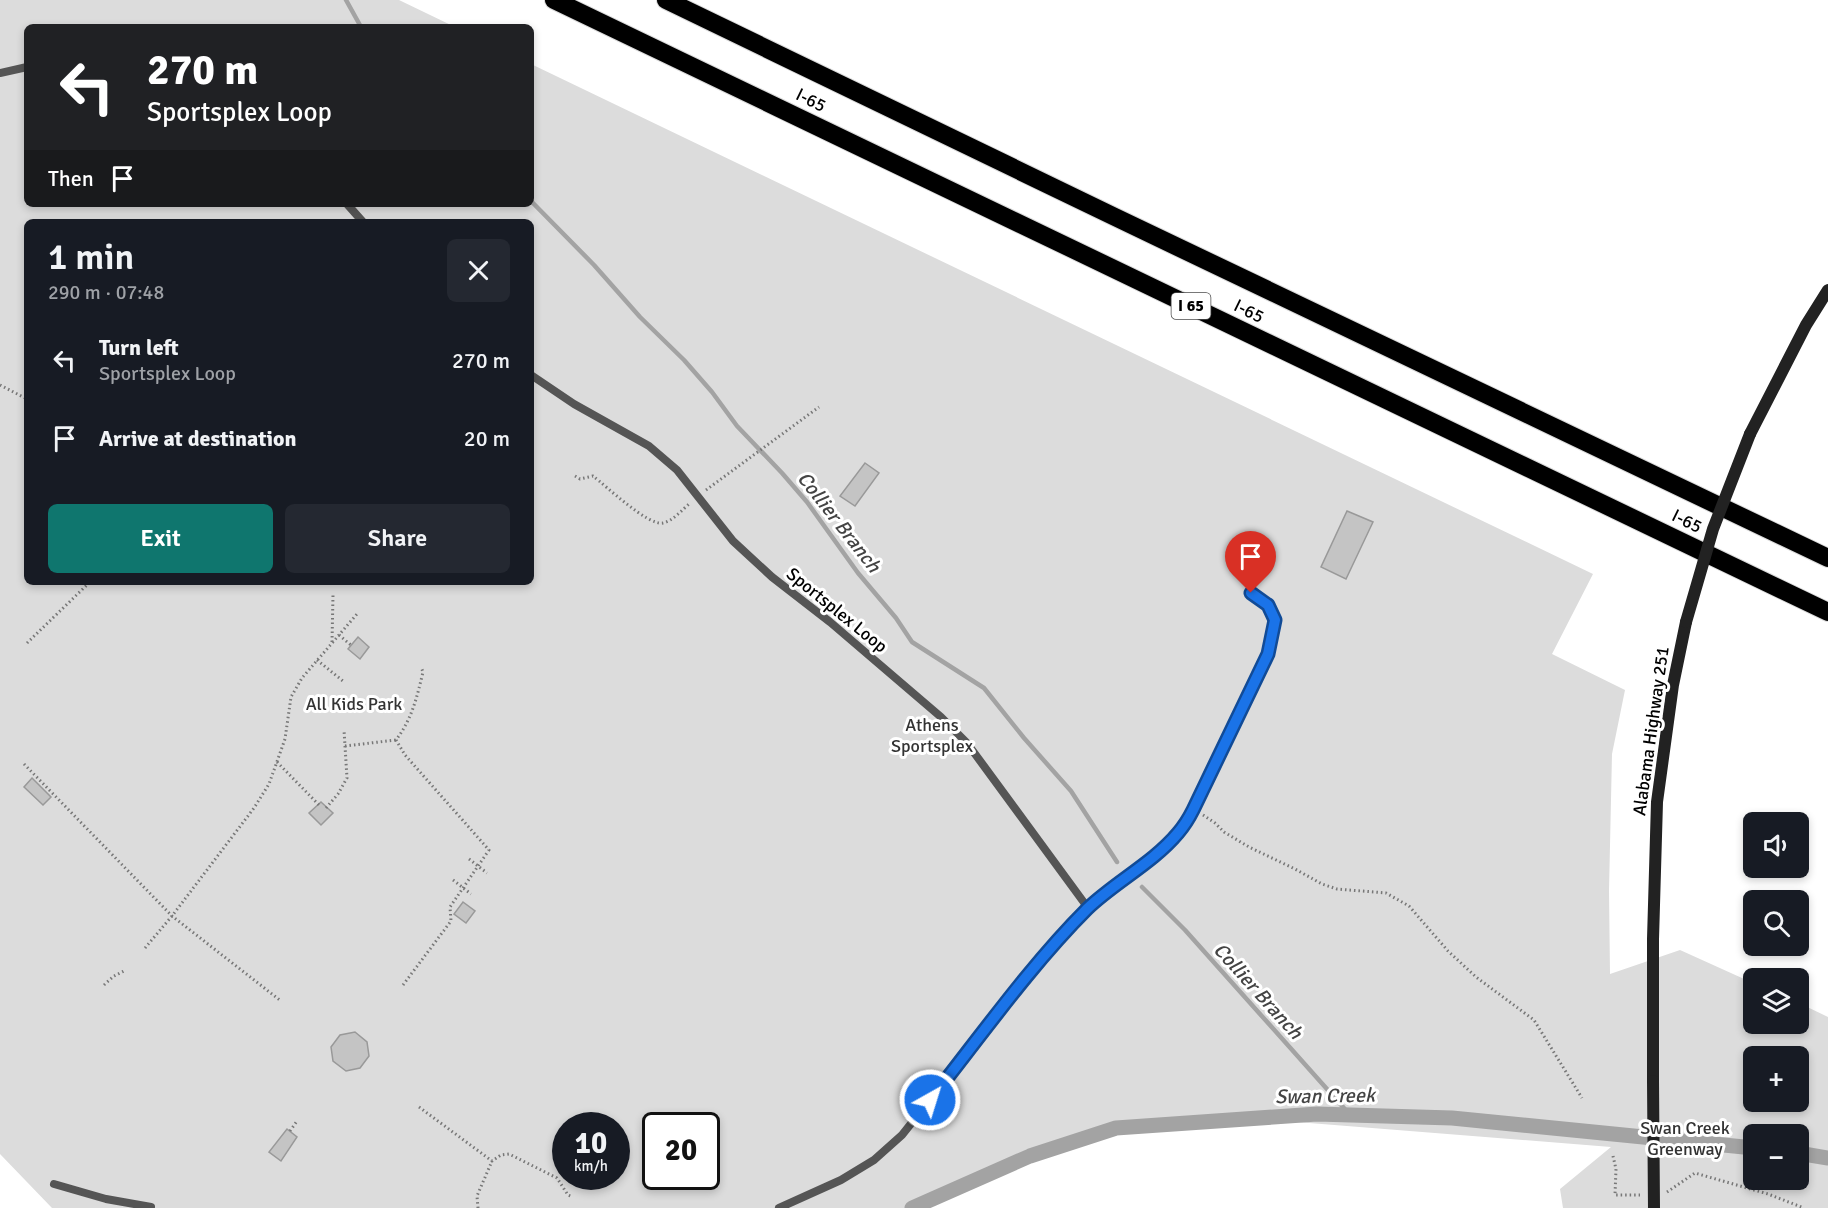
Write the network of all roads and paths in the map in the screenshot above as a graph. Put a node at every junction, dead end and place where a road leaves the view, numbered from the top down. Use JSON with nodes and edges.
{"nodes":[{"id":1,"x":554,"y":0,"type":"edge"},
{"id":2,"x":666,"y":0,"type":"edge"},
{"id":3,"x":24,"y":68,"type":"edge"},
{"id":4,"x":0,"y":73,"type":"edge"},
{"id":5,"x":350,"y":207,"type":"edge"},
{"id":6,"x":360,"y":219,"type":"edge"},
{"id":7,"x":1828,"y":290,"type":"edge"},
{"id":8,"x":534,"y":377,"type":"edge"},
{"id":9,"x":0,"y":385,"type":"edge"},
{"id":10,"x":24,"y":397,"type":"edge"},
{"id":11,"x":819,"y":407,"type":"dead end"},
{"id":12,"x":575,"y":476,"type":"dead end"},
{"id":13,"x":706,"y":490,"type":"dead end"},
{"id":14,"x":692,"y":502,"type":"dead end"},
{"id":15,"x":1828,"y":558,"type":"edge"},
{"id":16,"x":87,"y":585,"type":"edge"},
{"id":17,"x":1251,"y":593,"type":"dead end"},
{"id":18,"x":333,"y":595,"type":"dead end"},
{"id":19,"x":1828,"y":612,"type":"edge"},
{"id":20,"x":357,"y":615,"type":"dead end"},
{"id":21,"x":339,"y":635,"type":"junction"},
{"id":22,"x":27,"y":643,"type":"dead end"},
{"id":23,"x":332,"y":643,"type":"junction"},
{"id":24,"x":352,"y":646,"type":"dead end"},
{"id":25,"x":317,"y":660,"type":"junction"},
{"id":26,"x":421,"y":667,"type":"dead end"},
{"id":27,"x":344,"y":681,"type":"dead end"},
{"id":28,"x":344,"y":730,"type":"dead end"},
{"id":29,"x":396,"y":740,"type":"junction"},
{"id":30,"x":345,"y":746,"type":"junction"},
{"id":31,"x":277,"y":762,"type":"junction"},
{"id":32,"x":24,"y":764,"type":"dead end"},
{"id":33,"x":319,"y":805,"type":"dead end"},
{"id":34,"x":326,"y":808,"type":"dead end"},
{"id":35,"x":1204,"y":815,"type":"dead end"},
{"id":36,"x":469,"y":859,"type":"dead end"},
{"id":37,"x":478,"y":866,"type":"junction"},
{"id":38,"x":487,"y":873,"type":"dead end"},
{"id":39,"x":453,"y":880,"type":"dead end"},
{"id":40,"x":463,"y":888,"type":"junction"},
{"id":41,"x":471,"y":894,"type":"dead end"},
{"id":42,"x":1088,"y":908,"type":"junction"},
{"id":43,"x":172,"y":916,"type":"junction"},
{"id":44,"x":145,"y":948,"type":"dead end"},
{"id":45,"x":124,"y":971,"type":"dead end"},
{"id":46,"x":104,"y":985,"type":"dead end"},
{"id":47,"x":403,"y":985,"type":"dead end"},
{"id":48,"x":281,"y":1001,"type":"dead end"},
{"id":49,"x":1582,"y":1098,"type":"dead end"},
{"id":50,"x":419,"y":1107,"type":"dead end"},
{"id":51,"x":297,"y":1121,"type":"dead end"},
{"id":52,"x":290,"y":1131,"type":"dead end"},
{"id":53,"x":1613,"y":1156,"type":"dead end"},
{"id":54,"x":492,"y":1161,"type":"junction"},
{"id":55,"x":54,"y":1184,"type":"dead end"},
{"id":56,"x":1666,"y":1194,"type":"dead end"},
{"id":57,"x":1627,"y":1196,"type":"dead end"},
{"id":58,"x":573,"y":1197,"type":"dead end"},
{"id":59,"x":151,"y":1208,"type":"edge"},
{"id":60,"x":478,"y":1208,"type":"edge"},
{"id":61,"x":779,"y":1208,"type":"edge"},
{"id":62,"x":1654,"y":1208,"type":"edge"},
{"id":63,"x":1804,"y":1208,"type":"edge"}],
"edges":[{"from":1,"to":19,"type":"highway","name":"I-65","number":"I 65"},
{"from":2,"to":15,"type":"highway"},
{"from":3,"to":4,"type":"lane"},
{"from":5,"to":6,"type":"lane"},
{"from":7,"to":62,"type":"main road","name":"Alabama Highway 251","bridge":true},
{"from":8,"to":42,"type":"lane","name":"Sportsplex Loop"},
{"from":9,"to":10,"type":"path"},
{"from":11,"to":13,"type":"path"},
{"from":12,"to":14,"type":"path"},
{"from":16,"to":22,"type":"path"},
{"from":17,"to":42,"type":"lane"},
{"from":18,"to":23,"type":"path"},
{"from":20,"to":21,"type":"path"},
{"from":21,"to":23,"type":"path"},
{"from":21,"to":24,"type":"path"},
{"from":23,"to":25,"type":"path"},
{"from":25,"to":27,"type":"path"},
{"from":25,"to":31,"type":"path"},
{"from":26,"to":29,"type":"path"},
{"from":28,"to":30,"type":"path"},
{"from":29,"to":30,"type":"path"},
{"from":29,"to":37,"type":"path"},
{"from":30,"to":34,"type":"path"},
{"from":31,"to":33,"type":"path"},
{"from":31,"to":43,"type":"path"},
{"from":32,"to":43,"type":"path"},
{"from":35,"to":49,"type":"path"},
{"from":36,"to":37,"type":"path"},
{"from":37,"to":38,"type":"path"},
{"from":37,"to":40,"type":"path"},
{"from":39,"to":40,"type":"path"},
{"from":40,"to":41,"type":"path"},
{"from":40,"to":47,"type":"path"},
{"from":42,"to":61,"type":"lane"},
{"from":43,"to":44,"type":"path"},
{"from":43,"to":48,"type":"path"},
{"from":45,"to":46,"type":"path"},
{"from":50,"to":54,"type":"path"},
{"from":51,"to":52,"type":"path"},
{"from":53,"to":57,"type":"path"},
{"from":54,"to":58,"type":"path"},
{"from":54,"to":60,"type":"path"},
{"from":55,"to":59,"type":"lane"},
{"from":56,"to":63,"type":"path"}]}
